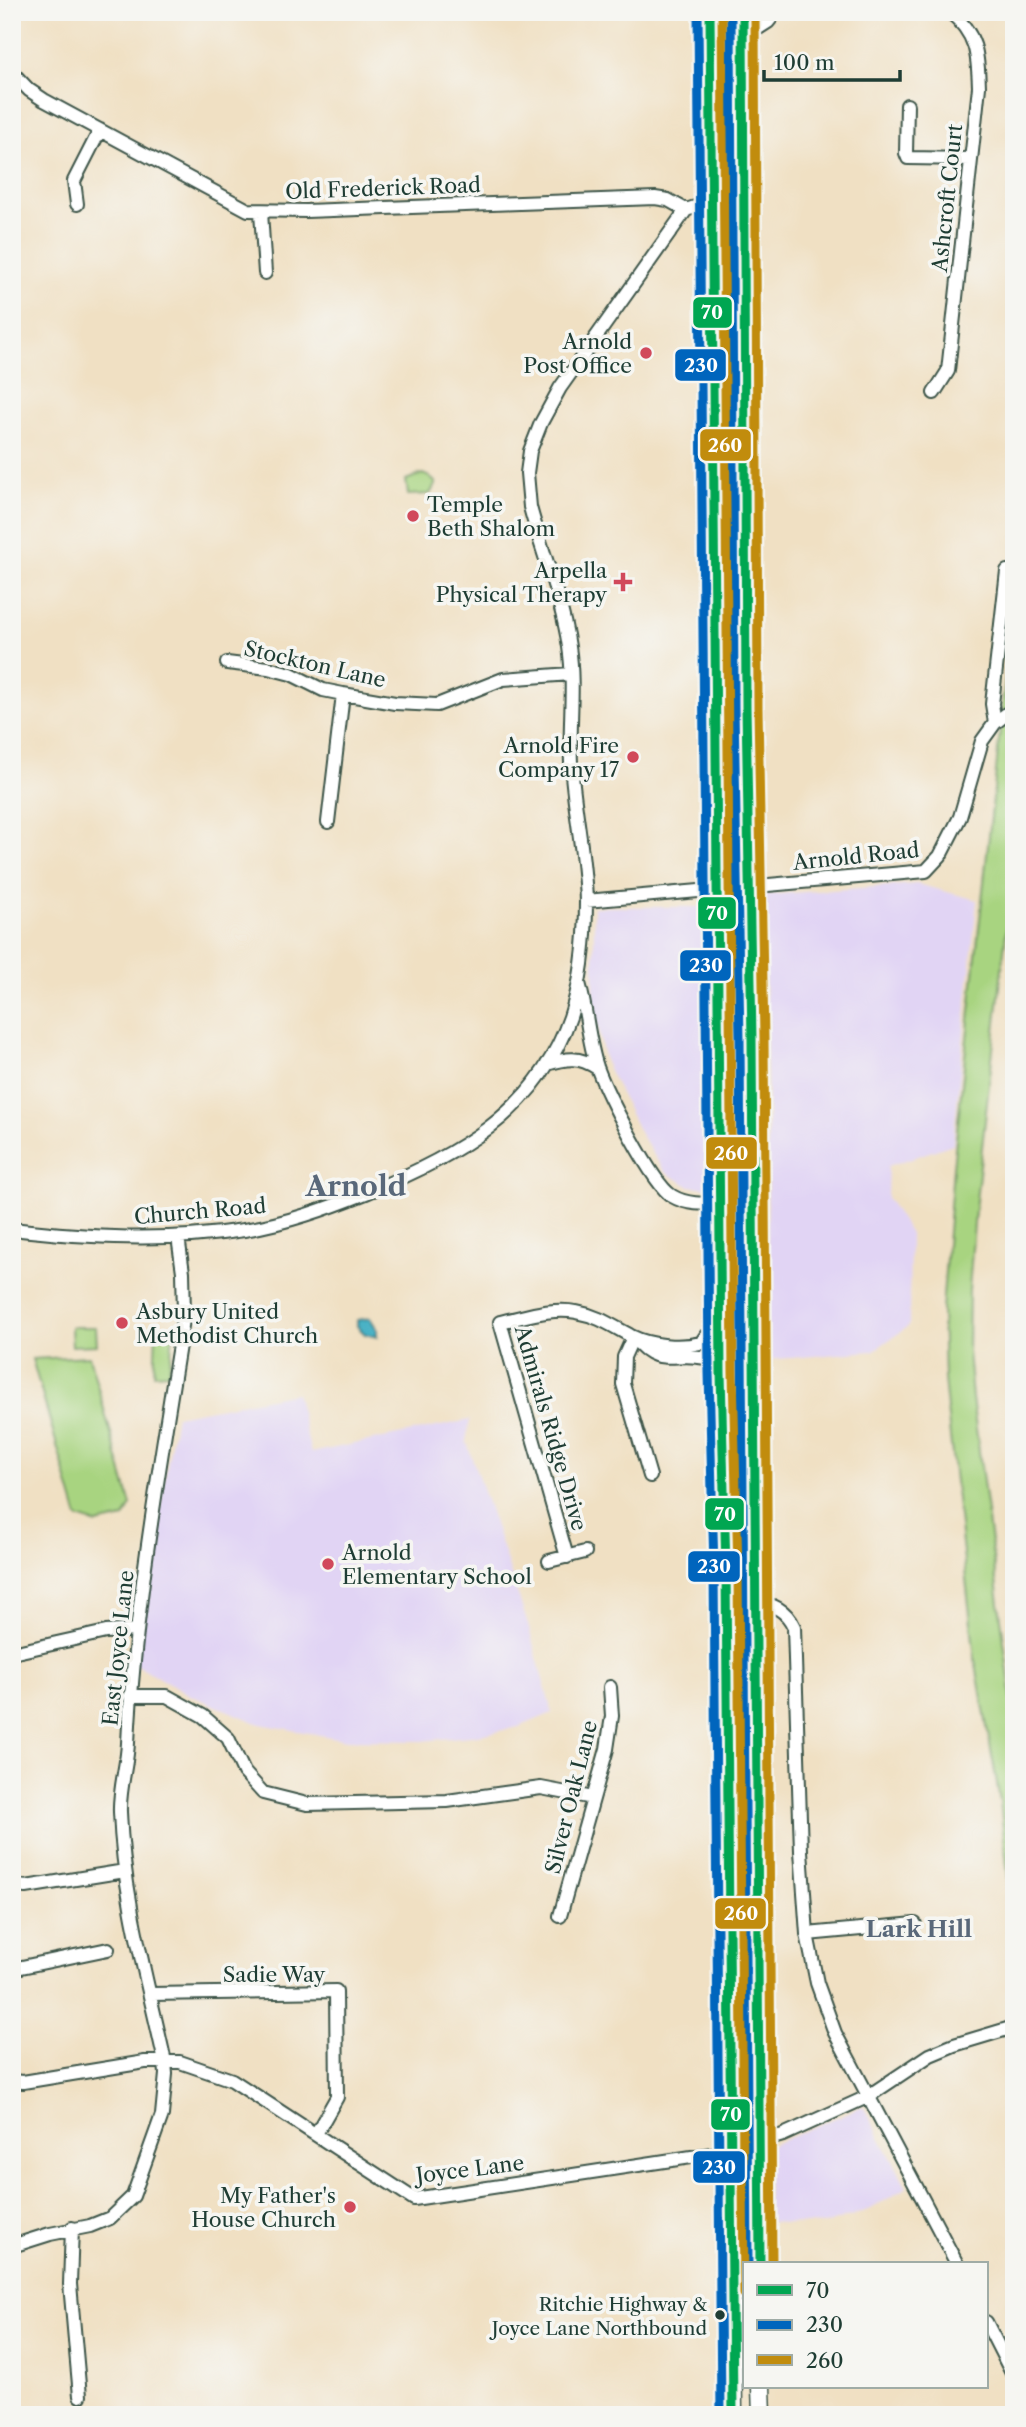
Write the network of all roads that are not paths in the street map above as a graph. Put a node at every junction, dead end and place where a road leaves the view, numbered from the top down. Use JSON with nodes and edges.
{"nodes":[{"id":1,"x":710,"y":12,"type":"edge"},
{"id":2,"x":743,"y":12,"type":"edge"},
{"id":3,"x":776,"y":12,"type":"edge"},
{"id":4,"x":950,"y":12,"type":"edge"},
{"id":5,"x":743,"y":38,"type":"junction"},
{"id":6,"x":12,"y":72,"type":"edge"},
{"id":7,"x":906,"y":104,"type":"dead end"},
{"id":8,"x":100,"y":130,"type":"junction"},
{"id":9,"x":971,"y":159,"type":"junction"},
{"id":10,"x":77,"y":204,"type":"dead end"},
{"id":11,"x":711,"y":207,"type":"junction"},
{"id":12,"x":685,"y":210,"type":"junction"},
{"id":13,"x":261,"y":212,"type":"junction"},
{"id":14,"x":265,"y":274,"type":"dead end"},
{"id":15,"x":934,"y":393,"type":"dead end"},
{"id":16,"x":1007,"y":570,"type":"dead end"},
{"id":17,"x":227,"y":663,"type":"dead end"},
{"id":18,"x":571,"y":674,"type":"junction"},
{"id":19,"x":344,"y":694,"type":"junction"},
{"id":20,"x":1014,"y":708,"type":"edge"},
{"id":21,"x":995,"y":723,"type":"junction"},
{"id":22,"x":328,"y":822,"type":"dead end"},
{"id":23,"x":750,"y":887,"type":"junction"},
{"id":24,"x":718,"y":890,"type":"junction"},
{"id":25,"x":586,"y":901,"type":"junction"},
{"id":26,"x":578,"y":983,"type":"junction"},
{"id":27,"x":547,"y":1064,"type":"junction"},
{"id":28,"x":597,"y":1068,"type":"junction"},
{"id":29,"x":719,"y":1203,"type":"junction"},
{"id":30,"x":12,"y":1229,"type":"edge"},
{"id":31,"x":178,"y":1237,"type":"junction"},
{"id":32,"x":720,"y":1315,"type":"junction"},
{"id":33,"x":633,"y":1337,"type":"junction"},
{"id":34,"x":721,"y":1373,"type":"junction"},
{"id":35,"x":650,"y":1476,"type":"dead end"},
{"id":36,"x":585,"y":1552,"type":"dead end"},
{"id":37,"x":567,"y":1557,"type":"junction"},
{"id":38,"x":548,"y":1562,"type":"dead end"},
{"id":39,"x":726,"y":1570,"type":"junction"},
{"id":40,"x":755,"y":1600,"type":"junction"},
{"id":41,"x":136,"y":1630,"type":"junction"},
{"id":42,"x":12,"y":1653,"type":"edge"},
{"id":43,"x":610,"y":1687,"type":"dead end"},
{"id":44,"x":130,"y":1696,"type":"junction"},
{"id":45,"x":593,"y":1798,"type":"junction"},
{"id":46,"x":125,"y":1871,"type":"junction"},
{"id":47,"x":12,"y":1881,"type":"edge"},
{"id":48,"x":560,"y":1916,"type":"dead end"},
{"id":49,"x":915,"y":1924,"type":"dead end"},
{"id":50,"x":807,"y":1934,"type":"junction"},
{"id":51,"x":108,"y":1949,"type":"dead end"},
{"id":52,"x":12,"y":1969,"type":"edge"},
{"id":53,"x":150,"y":1994,"type":"junction"},
{"id":54,"x":1014,"y":2027,"type":"edge"},
{"id":55,"x":164,"y":2062,"type":"junction"},
{"id":56,"x":12,"y":2081,"type":"edge"},
{"id":57,"x":730,"y":2091,"type":"junction"},
{"id":58,"x":867,"y":2097,"type":"junction"},
{"id":59,"x":316,"y":2134,"type":"junction"},
{"id":60,"x":759,"y":2142,"type":"junction"},
{"id":61,"x":731,"y":2151,"type":"junction"},
{"id":62,"x":72,"y":2228,"type":"junction"},
{"id":63,"x":760,"y":2230,"type":"junction"},
{"id":64,"x":12,"y":2246,"type":"edge"},
{"id":65,"x":760,"y":2262,"type":"edge"},
{"id":66,"x":956,"y":2262,"type":"edge"},
{"id":67,"x":988,"y":2326,"type":"edge"},
{"id":68,"x":1014,"y":2377,"type":"edge"},
{"id":69,"x":761,"y":2388,"type":"edge"},
{"id":70,"x":80,"y":2396,"type":"dead end"},
{"id":71,"x":733,"y":2415,"type":"edge"},
{"id":72,"x":762,"y":2415,"type":"edge"}],
"edges":[{"from":1,"to":11,"type":"highway"},
{"from":2,"to":5,"type":"highway"},
{"from":3,"to":5,"type":"street"},
{"from":4,"to":9,"type":"street","name":"Ashcroft Court"},
{"from":5,"to":23,"type":"highway"},
{"from":6,"to":8,"type":"street","name":"Old Frederick Road"},
{"from":7,"to":9,"type":"street"},
{"from":8,"to":10,"type":"street"},
{"from":8,"to":13,"type":"street","name":"Old Frederick Road"},
{"from":9,"to":15,"type":"street","name":"Ashcroft Court"},
{"from":11,"to":12,"type":"street"},
{"from":11,"to":24,"type":"highway"},
{"from":12,"to":13,"type":"street","name":"Old Frederick Road"},
{"from":12,"to":18,"type":"street"},
{"from":13,"to":14,"type":"street"},
{"from":16,"to":21,"type":"street"},
{"from":17,"to":19,"type":"street","name":"Stockton Lane"},
{"from":18,"to":19,"type":"street","name":"Stockton Lane"},
{"from":18,"to":25,"type":"street"},
{"from":19,"to":22,"type":"street"},
{"from":20,"to":21,"type":"street"},
{"from":21,"to":23,"type":"street","name":"Arnold Road"},
{"from":23,"to":24,"type":"street","name":"Arnold Road"},
{"from":23,"to":40,"type":"highway"},
{"from":24,"to":25,"type":"street","name":"Arnold Road"},
{"from":24,"to":29,"type":"highway"},
{"from":25,"to":26,"type":"street"},
{"from":26,"to":27,"type":"street","name":"Church Road"},
{"from":26,"to":28,"type":"street"},
{"from":27,"to":28,"type":"street"},
{"from":27,"to":31,"type":"street","name":"Church Road"},
{"from":28,"to":29,"type":"street"},
{"from":29,"to":32,"type":"highway"},
{"from":30,"to":31,"type":"street","name":"Church Road"},
{"from":31,"to":41,"type":"street","name":"East Joyce Lane"},
{"from":32,"to":33,"type":"street","name":"Admirals Ridge Drive"},
{"from":32,"to":34,"type":"highway"},
{"from":33,"to":34,"type":"street","name":"Admirals Ridge Drive"},
{"from":33,"to":35,"type":"street"},
{"from":33,"to":37,"type":"street","name":"Admirals Ridge Drive"},
{"from":34,"to":39,"type":"highway"},
{"from":36,"to":37,"type":"street","name":"Admirals Ridge Drive"},
{"from":37,"to":38,"type":"street","name":"Admirals Ridge Drive"},
{"from":39,"to":40,"type":"highway"},
{"from":39,"to":57,"type":"highway"},
{"from":40,"to":50,"type":"street"},
{"from":40,"to":60,"type":"highway"},
{"from":41,"to":42,"type":"street"},
{"from":41,"to":44,"type":"street","name":"East Joyce Lane"},
{"from":43,"to":45,"type":"street","name":"Silver Oak Lane"},
{"from":44,"to":45,"type":"street"},
{"from":44,"to":46,"type":"street","name":"East Joyce Lane"},
{"from":45,"to":48,"type":"street","name":"Silver Oak Lane"},
{"from":46,"to":47,"type":"street"},
{"from":46,"to":53,"type":"street","name":"East Joyce Lane"},
{"from":49,"to":50,"type":"street"},
{"from":50,"to":58,"type":"street"},
{"from":51,"to":52,"type":"street"},
{"from":53,"to":55,"type":"street","name":"East Joyce Lane"},
{"from":53,"to":59,"type":"street","name":"Sadie Way"},
{"from":54,"to":58,"type":"street"},
{"from":55,"to":56,"type":"street","name":"Joyce Lane"},
{"from":55,"to":59,"type":"street","name":"Joyce Lane"},
{"from":55,"to":62,"type":"street","name":"East Joyce Lane"},
{"from":57,"to":60,"type":"highway"},
{"from":57,"to":61,"type":"highway"},
{"from":58,"to":60,"type":"street"},
{"from":58,"to":66,"type":"street"},
{"from":59,"to":61,"type":"street","name":"Joyce Lane"},
{"from":60,"to":63,"type":"highway"},
{"from":61,"to":63,"type":"highway"},
{"from":61,"to":71,"type":"highway"},
{"from":62,"to":64,"type":"street","name":"East Joyce Lane"},
{"from":62,"to":70,"type":"street"},
{"from":63,"to":65,"type":"highway"},
{"from":67,"to":68,"type":"street"},
{"from":69,"to":72,"type":"highway"}]}
